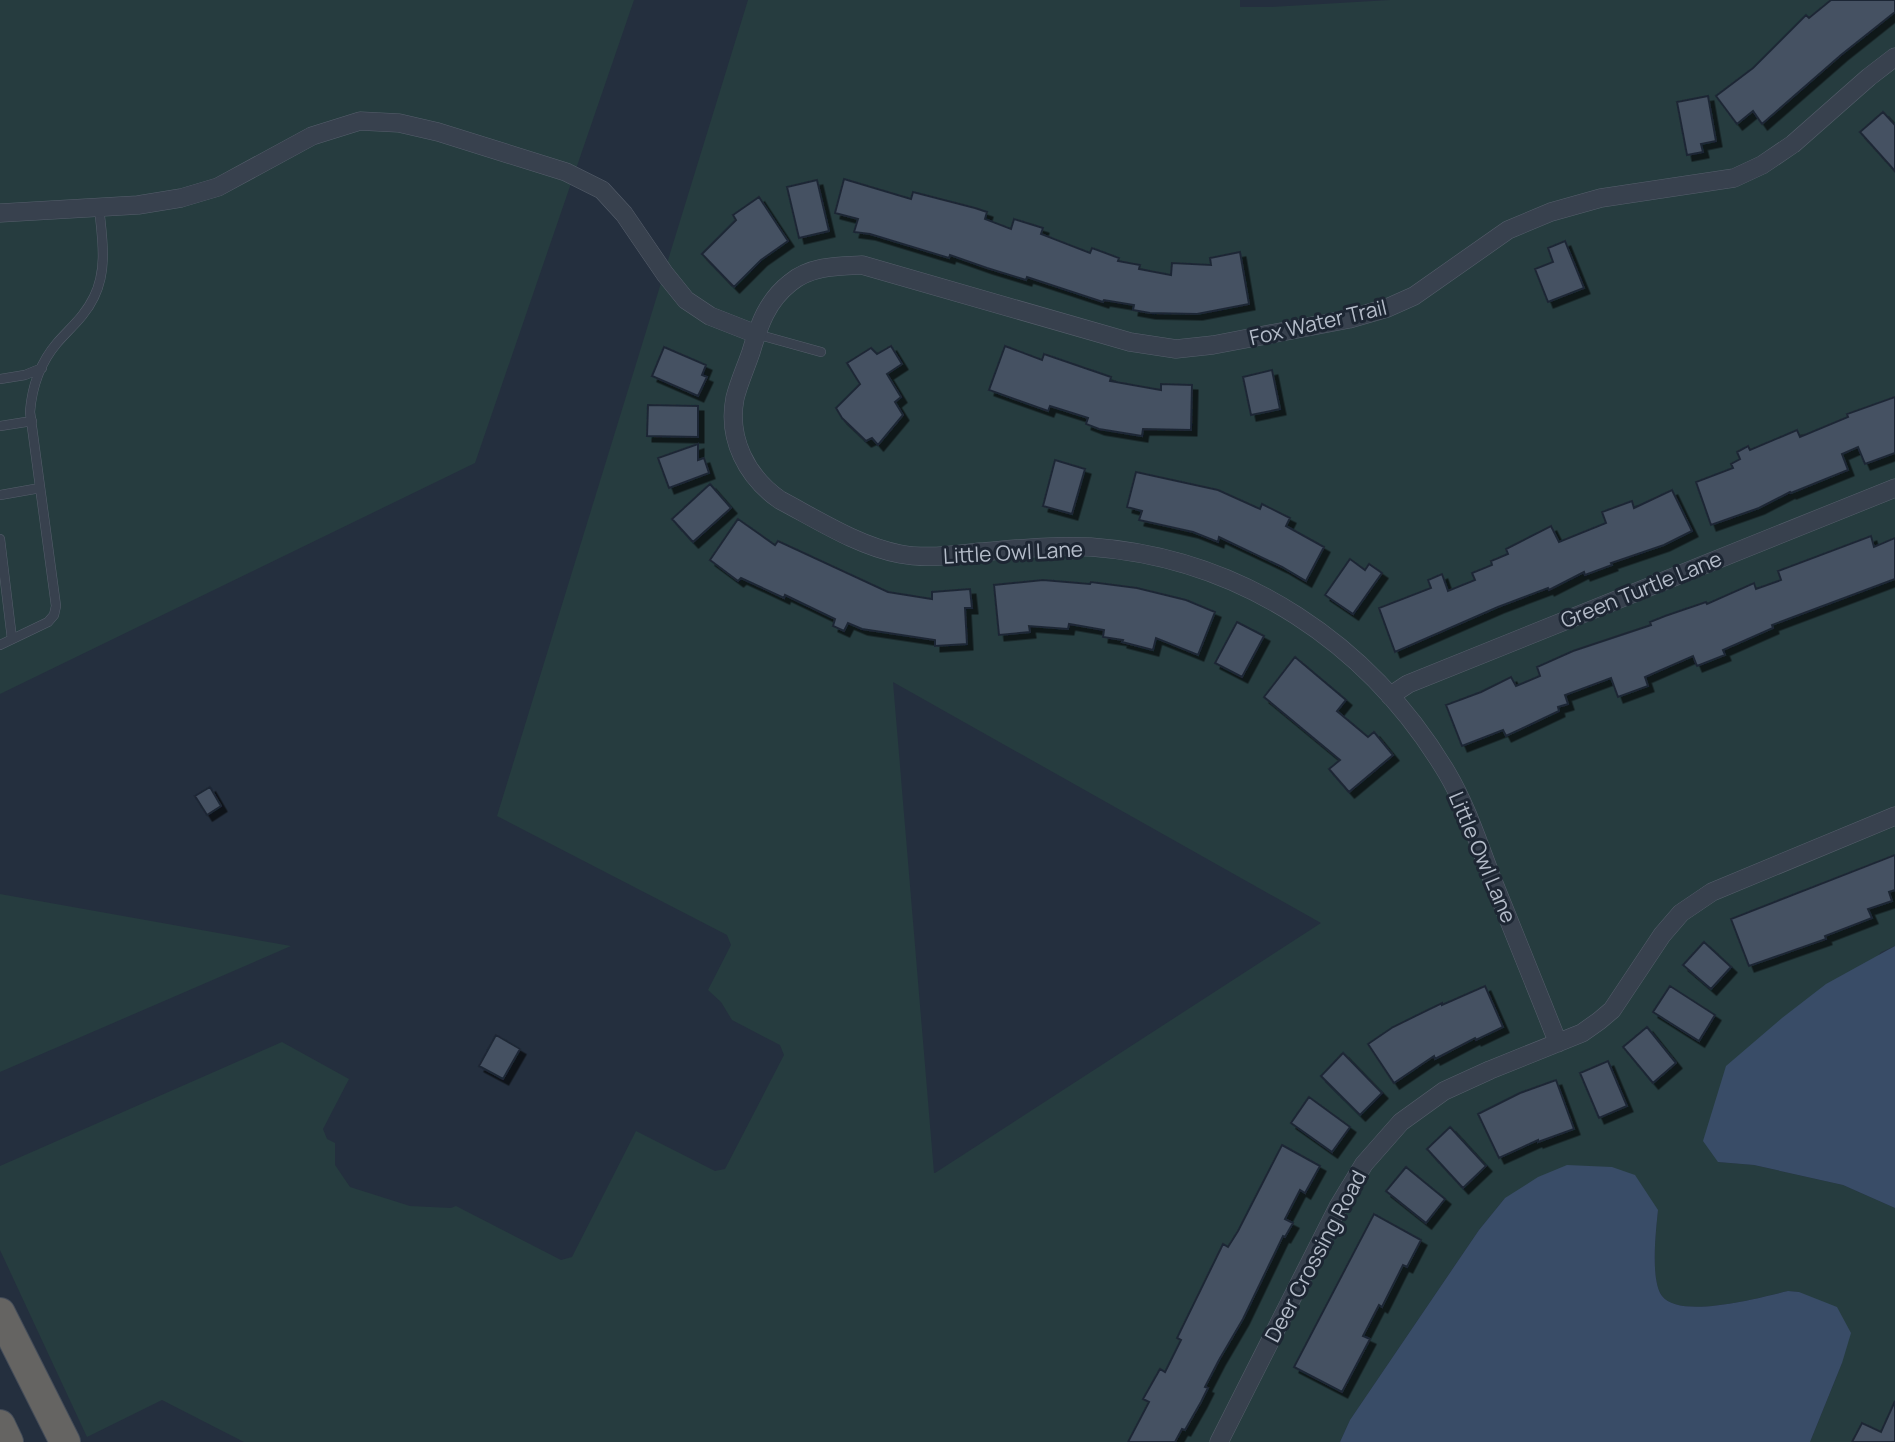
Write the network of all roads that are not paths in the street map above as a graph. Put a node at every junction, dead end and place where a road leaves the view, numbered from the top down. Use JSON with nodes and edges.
{"nodes":[{"id":1,"x":1895,"y":57,"type":"edge"},
{"id":2,"x":99,"y":207,"type":"junction"},
{"id":3,"x":0,"y":213,"type":"edge"},
{"id":4,"x":757,"y":334,"type":"junction"},
{"id":5,"x":821,"y":352,"type":"dead end"},
{"id":6,"x":41,"y":368,"type":"junction"},
{"id":7,"x":0,"y":379,"type":"edge"},
{"id":8,"x":32,"y":421,"type":"junction"},
{"id":9,"x":0,"y":426,"type":"edge"},
{"id":10,"x":40,"y":488,"type":"junction"},
{"id":11,"x":1895,"y":488,"type":"edge"},
{"id":12,"x":0,"y":495,"type":"edge"},
{"id":13,"x":0,"y":539,"type":"edge"},
{"id":14,"x":12,"y":639,"type":"junction"},
{"id":15,"x":0,"y":645,"type":"edge"},
{"id":16,"x":1390,"y":696,"type":"junction"},
{"id":17,"x":1895,"y":816,"type":"edge"},
{"id":18,"x":1558,"y":1043,"type":"junction"},
{"id":19,"x":0,"y":1313,"type":"edge"},
{"id":20,"x":0,"y":1425,"type":"edge"},
{"id":21,"x":8,"y":1442,"type":"edge"},
{"id":22,"x":65,"y":1442,"type":"edge"},
{"id":23,"x":1219,"y":1442,"type":"edge"}],
"edges":[{"from":1,"to":4,"type":"street","name":"Fox Water Trail"},
{"from":2,"to":3,"type":"street"},
{"from":2,"to":4,"type":"street"},
{"from":2,"to":6,"type":"lane"},
{"from":4,"to":5,"type":"lane"},
{"from":4,"to":16,"type":"street","name":"Little Owl Lane"},
{"from":6,"to":7,"type":"lane"},
{"from":6,"to":8,"type":"lane"},
{"from":8,"to":9,"type":"lane"},
{"from":8,"to":10,"type":"lane"},
{"from":10,"to":12,"type":"lane"},
{"from":10,"to":14,"type":"lane"},
{"from":11,"to":16,"type":"street","name":"Green Turtle Lane"},
{"from":13,"to":14,"type":"lane"},
{"from":14,"to":15,"type":"lane"},
{"from":16,"to":18,"type":"street","name":"Little Owl Lane"},
{"from":17,"to":18,"type":"street","name":"Deer Crossing Road"},
{"from":18,"to":23,"type":"street","name":"Deer Crossing Road"},
{"from":19,"to":22,"type":"highway"},
{"from":20,"to":21,"type":"highway"}]}
